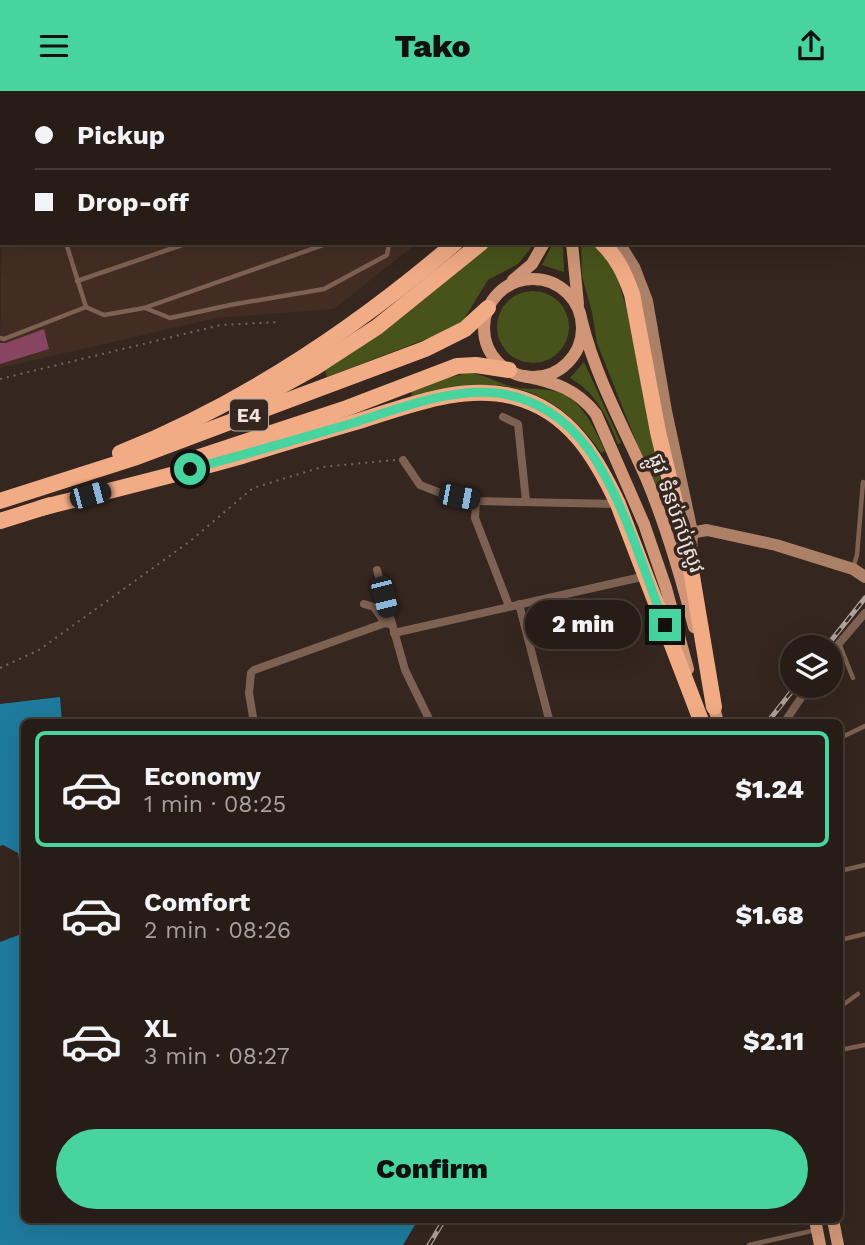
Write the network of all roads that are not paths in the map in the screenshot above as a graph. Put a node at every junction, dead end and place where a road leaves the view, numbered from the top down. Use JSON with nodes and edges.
{"nodes":[{"id":1,"x":67,"y":245,"type":"edge"},
{"id":2,"x":182,"y":245,"type":"edge"},
{"id":3,"x":323,"y":245,"type":"edge"},
{"id":4,"x":389,"y":245,"type":"edge"},
{"id":5,"x":543,"y":245,"type":"edge"},
{"id":6,"x":572,"y":245,"type":"edge"},
{"id":7,"x":605,"y":245,"type":"edge"},
{"id":8,"x":620,"y":245,"type":"edge"},
{"id":9,"x":460,"y":249,"type":"edge"},
{"id":10,"x":77,"y":281,"type":"junction"},
{"id":11,"x":507,"y":286,"type":"junction"},
{"id":12,"x":86,"y":307,"type":"junction"},
{"id":13,"x":144,"y":308,"type":"junction"},
{"id":14,"x":488,"y":308,"type":"junction"},
{"id":15,"x":578,"y":308,"type":"junction"},
{"id":16,"x":582,"y":322,"type":"junction"},
{"id":17,"x":0,"y":338,"type":"edge"},
{"id":18,"x":517,"y":373,"type":"junction"},
{"id":19,"x":503,"y":417,"type":"dead end"},
{"id":20,"x":134,"y":458,"type":"junction"},
{"id":21,"x":403,"y":460,"type":"road end"},
{"id":22,"x":863,"y":482,"type":"edge"},
{"id":23,"x":0,"y":501,"type":"edge"},
{"id":24,"x":476,"y":501,"type":"junction"},
{"id":25,"x":526,"y":501,"type":"junction"},
{"id":26,"x":618,"y":504,"type":"junction"},
{"id":27,"x":41,"y":508,"type":"junction"},
{"id":28,"x":0,"y":521,"type":"edge"},
{"id":29,"x":687,"y":533,"type":"junction"},
{"id":30,"x":853,"y":569,"type":"junction"},
{"id":31,"x":377,"y":570,"type":"dead end"},
{"id":32,"x":646,"y":576,"type":"junction"},
{"id":33,"x":865,"y":577,"type":"edge"},
{"id":34,"x":364,"y":604,"type":"dead end"},
{"id":35,"x":519,"y":604,"type":"junction"},
{"id":36,"x":509,"y":606,"type":"junction"},
{"id":37,"x":865,"y":613,"type":"edge"},
{"id":38,"x":388,"y":623,"type":"junction"},
{"id":39,"x":394,"y":633,"type":"junction"},
{"id":40,"x":843,"y":638,"type":"edge"},
{"id":41,"x":843,"y":652,"type":"edge"},
{"id":42,"x":853,"y":678,"type":"dead end"},
{"id":43,"x":801,"y":698,"type":"edge"},
{"id":44,"x":716,"y":715,"type":"edge"},
{"id":45,"x":253,"y":719,"type":"edge"},
{"id":46,"x":429,"y":719,"type":"edge"},
{"id":47,"x":549,"y":719,"type":"edge"},
{"id":48,"x":701,"y":719,"type":"edge"},
{"id":49,"x":702,"y":719,"type":"edge"},
{"id":50,"x":787,"y":719,"type":"edge"},
{"id":51,"x":865,"y":726,"type":"edge"},
{"id":52,"x":843,"y":737,"type":"edge"},
{"id":53,"x":865,"y":865,"type":"edge"},
{"id":54,"x":843,"y":870,"type":"edge"},
{"id":55,"x":865,"y":934,"type":"edge"},
{"id":56,"x":843,"y":939,"type":"edge"},
{"id":57,"x":858,"y":995,"type":"dead end"},
{"id":58,"x":843,"y":1005,"type":"edge"},
{"id":59,"x":865,"y":1045,"type":"edge"},
{"id":60,"x":843,"y":1049,"type":"edge"},
{"id":61,"x":834,"y":1223,"type":"edge"},
{"id":62,"x":816,"y":1225,"type":"edge"},
{"id":63,"x":749,"y":1245,"type":"edge"},
{"id":64,"x":820,"y":1245,"type":"edge"},
{"id":65,"x":838,"y":1245,"type":"edge"}],
"edges":[{"from":1,"to":10,"type":"lane"},
{"from":2,"to":10,"type":"lane"},
{"from":3,"to":13,"type":"lane"},
{"from":4,"to":13,"type":"lane"},
{"from":5,"to":11,"type":"main road"},
{"from":6,"to":15,"type":"main road"},
{"from":7,"to":29,"type":"highway"},
{"from":8,"to":29,"type":"street"},
{"from":9,"to":20,"type":"highway"},
{"from":9,"to":23,"type":"highway"},
{"from":10,"to":12,"type":"lane"},
{"from":11,"to":14,"type":"main road","number":"E4"},
{"from":11,"to":15,"type":"main road"},
{"from":12,"to":13,"type":"lane"},
{"from":12,"to":17,"type":"lane"},
{"from":14,"to":18,"type":"main road"},
{"from":14,"to":20,"type":"highway","number":"E4"},
{"from":15,"to":16,"type":"main road"},
{"from":16,"to":18,"type":"main road","number":"E4"},
{"from":16,"to":44,"type":"main road","name":"ផ្លូវ ទំនប់កប់ស្រូវ"},
{"from":18,"to":27,"type":"highway","number":"E4"},
{"from":18,"to":49,"type":"main road","name":"ផ្លូវ ទំនប់កប់ស្រូវ"},
{"from":19,"to":25,"type":"street"},
{"from":20,"to":23,"type":"highway","number":"E4"},
{"from":21,"to":24,"type":"street"},
{"from":22,"to":30,"type":"lane"},
{"from":24,"to":25,"type":"street"},
{"from":24,"to":36,"type":"street"},
{"from":25,"to":26,"type":"street"},
{"from":26,"to":27,"type":"highway"},
{"from":26,"to":32,"type":"highway"},
{"from":27,"to":28,"type":"highway","number":"E4"},
{"from":29,"to":30,"type":"street"},
{"from":29,"to":44,"type":"highway"},
{"from":30,"to":33,"type":"street"},
{"from":31,"to":38,"type":"street"},
{"from":32,"to":35,"type":"street"},
{"from":32,"to":48,"type":"highway"},
{"from":34,"to":38,"type":"street"},
{"from":35,"to":36,"type":"street"},
{"from":35,"to":47,"type":"street"},
{"from":36,"to":39,"type":"street"},
{"from":37,"to":40,"type":"street"},
{"from":38,"to":39,"type":"street"},
{"from":38,"to":45,"type":"street"},
{"from":39,"to":46,"type":"street"},
{"from":41,"to":42,"type":"lane"},
{"from":43,"to":50,"type":"street"},
{"from":51,"to":52,"type":"lane"},
{"from":53,"to":54,"type":"lane"},
{"from":55,"to":56,"type":"lane"},
{"from":57,"to":58,"type":"lane"},
{"from":59,"to":60,"type":"lane"},
{"from":61,"to":65,"type":"main road"},
{"from":62,"to":63,"type":"lane"},
{"from":62,"to":64,"type":"main road"}]}
